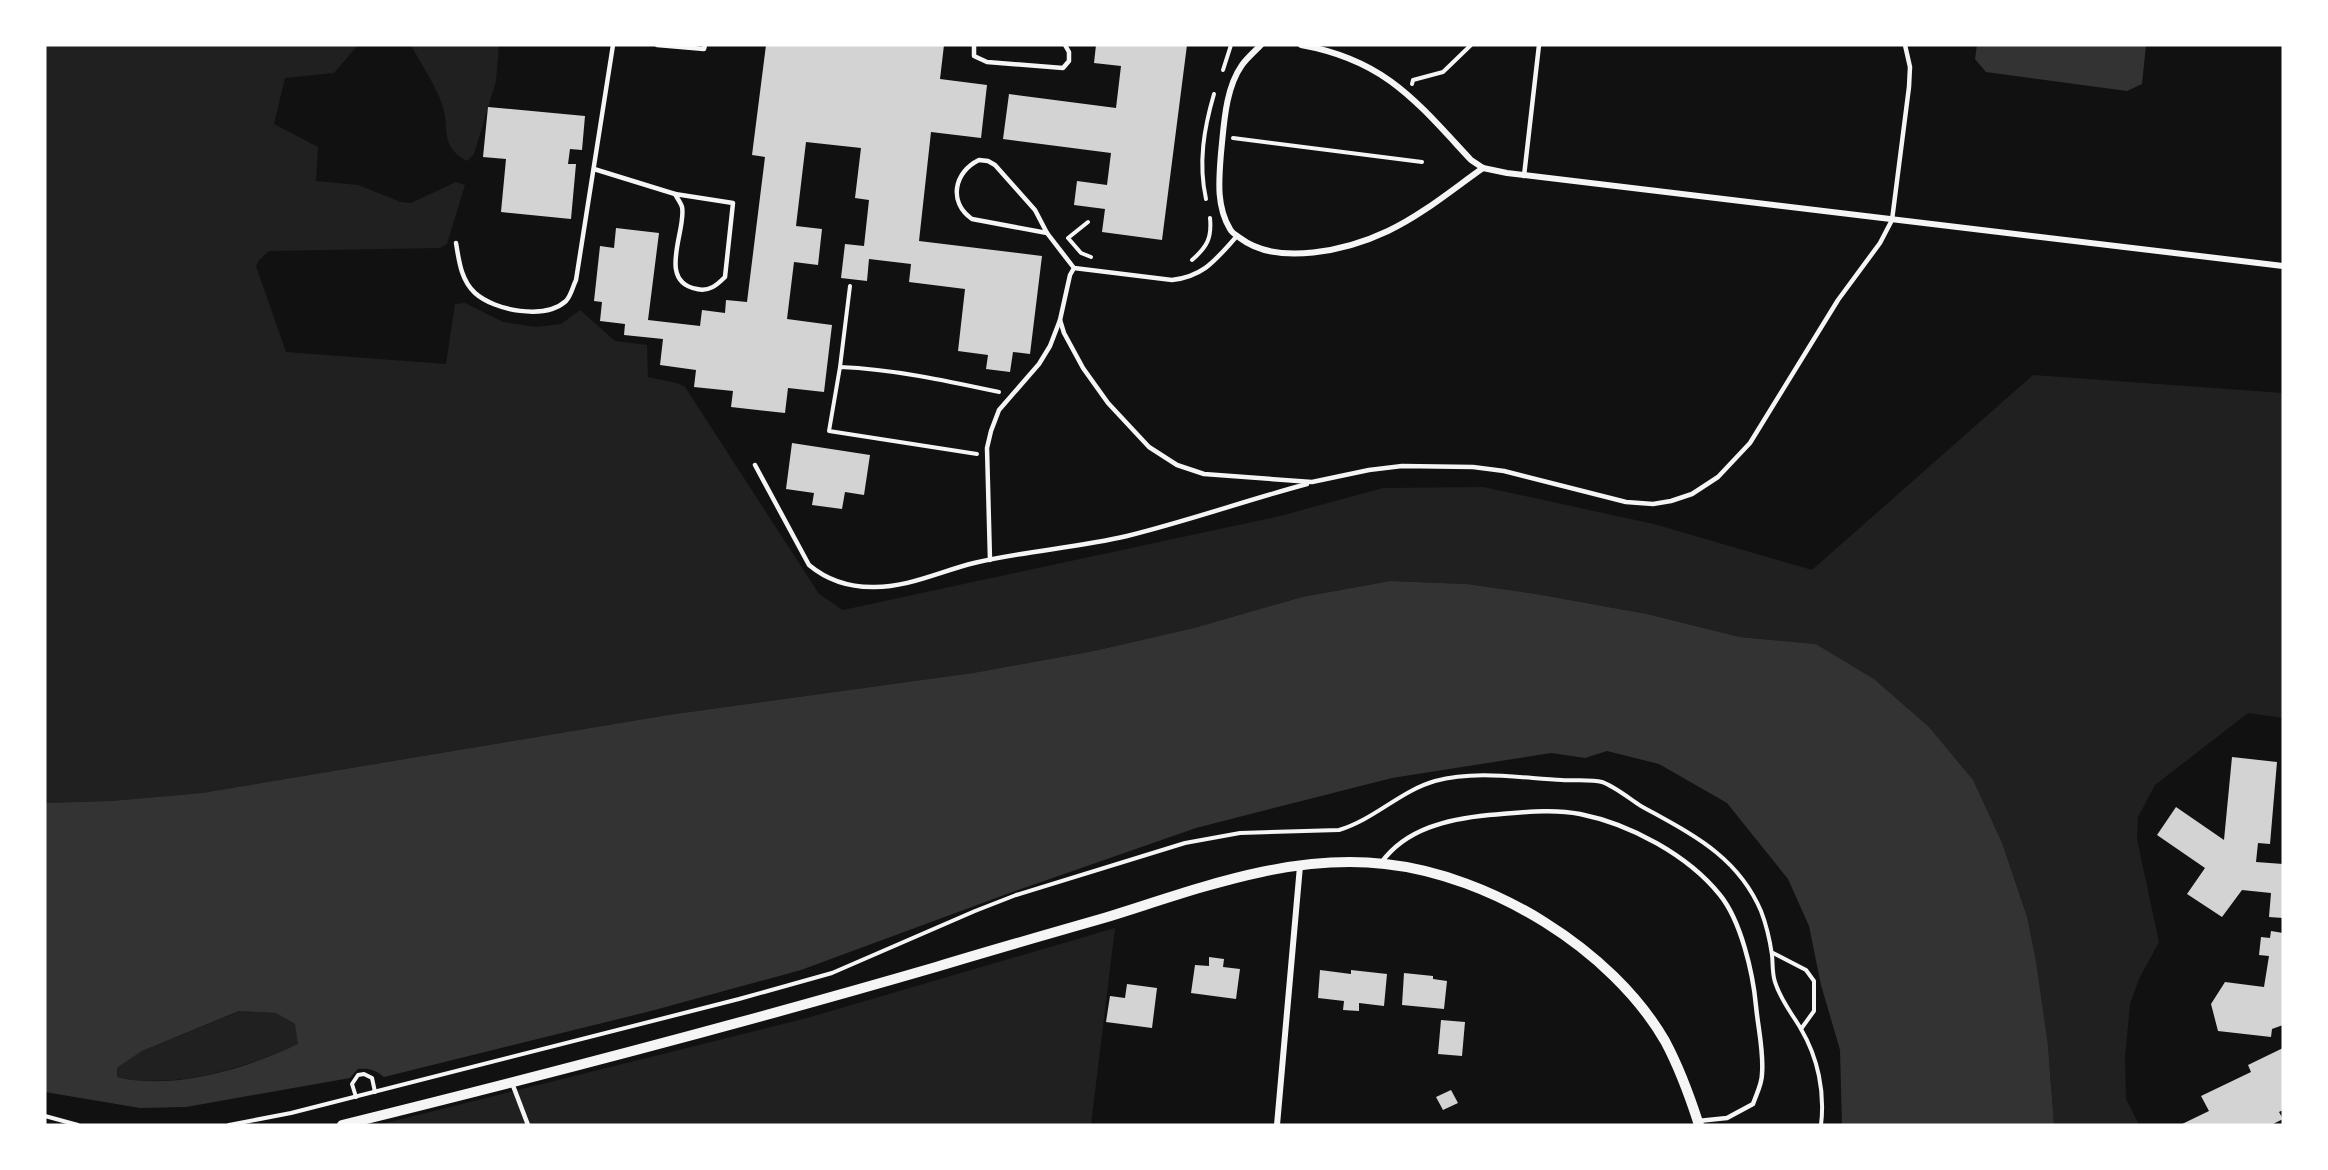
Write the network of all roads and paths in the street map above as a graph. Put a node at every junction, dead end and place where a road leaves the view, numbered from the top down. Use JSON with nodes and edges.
{"nodes":[{"id":1,"x":614,"y":45,"type":"edge"},
{"id":2,"x":657,"y":45,"type":"edge"},
{"id":3,"x":705,"y":45,"type":"edge"},
{"id":4,"x":974,"y":45,"type":"edge"},
{"id":5,"x":1065,"y":45,"type":"edge"},
{"id":6,"x":1231,"y":45,"type":"edge"},
{"id":7,"x":1261,"y":45,"type":"edge"},
{"id":8,"x":1301,"y":45,"type":"edge"},
{"id":9,"x":1471,"y":45,"type":"edge"},
{"id":10,"x":1539,"y":45,"type":"edge"},
{"id":11,"x":1905,"y":45,"type":"edge"},
{"id":12,"x":1219,"y":79,"type":"dead end"},
{"id":13,"x":1215,"y":89,"type":"dead end"},
{"id":14,"x":1407,"y":93,"type":"junction"},
{"id":15,"x":1223,"y":137,"type":"junction"},
{"id":16,"x":1422,"y":162,"type":"dead end"},
{"id":17,"x":1483,"y":168,"type":"junction"},
{"id":18,"x":594,"y":169,"type":"junction"},
{"id":19,"x":1524,"y":176,"type":"junction"},
{"id":20,"x":675,"y":194,"type":"junction"},
{"id":21,"x":1207,"y":207,"type":"dead end"},
{"id":22,"x":1209,"y":216,"type":"dead end"},
{"id":23,"x":1892,"y":220,"type":"junction"},
{"id":24,"x":1088,"y":222,"type":"dead end"},
{"id":25,"x":1047,"y":233,"type":"junction"},
{"id":26,"x":1238,"y":236,"type":"junction"},
{"id":27,"x":456,"y":243,"type":"dead end"},
{"id":28,"x":1099,"y":260,"type":"dead end"},
{"id":29,"x":1184,"y":264,"type":"dead end"},
{"id":30,"x":2283,"y":266,"type":"edge"},
{"id":31,"x":1074,"y":268,"type":"junction"},
{"id":32,"x":850,"y":286,"type":"dead end"},
{"id":33,"x":1060,"y":320,"type":"junction"},
{"id":34,"x":840,"y":367,"type":"junction"},
{"id":35,"x":1011,"y":395,"type":"junction"},
{"id":36,"x":987,"y":456,"type":"junction"},
{"id":37,"x":755,"y":465,"type":"dead end"},
{"id":38,"x":1312,"y":482,"type":"junction"},
{"id":39,"x":990,"y":560,"type":"junction"},
{"id":40,"x":1381,"y":863,"type":"junction"},
{"id":41,"x":1300,"y":866,"type":"junction"},
{"id":42,"x":1772,"y":953,"type":"junction"},
{"id":43,"x":1801,"y":1029,"type":"junction"},
{"id":44,"x":512,"y":1083,"type":"junction"},
{"id":45,"x":375,"y":1092,"type":"junction"},
{"id":46,"x":356,"y":1097,"type":"junction"},
{"id":47,"x":45,"y":1116,"type":"edge"},
{"id":48,"x":1699,"y":1123,"type":"edge"},
{"id":49,"x":78,"y":1125,"type":"edge"},
{"id":50,"x":229,"y":1125,"type":"edge"},
{"id":51,"x":342,"y":1125,"type":"edge"},
{"id":52,"x":528,"y":1125,"type":"edge"},
{"id":53,"x":1277,"y":1125,"type":"edge"},
{"id":54,"x":1821,"y":1125,"type":"edge"}],
"edges":[{"from":1,"to":18,"type":"lane"},
{"from":2,"to":3,"type":"lane"},
{"from":4,"to":5,"type":"lane"},
{"from":6,"to":12,"type":"path"},
{"from":7,"to":15,"type":"street"},
{"from":8,"to":14,"type":"street"},
{"from":9,"to":14,"type":"path"},
{"from":10,"to":19,"type":"lane"},
{"from":11,"to":23,"type":"lane"},
{"from":13,"to":21,"type":"path"},
{"from":14,"to":17,"type":"street"},
{"from":15,"to":16,"type":"path"},
{"from":15,"to":26,"type":"street"},
{"from":17,"to":19,"type":"street"},
{"from":17,"to":26,"type":"street"},
{"from":18,"to":20,"type":"lane"},
{"from":18,"to":27,"type":"lane"},
{"from":19,"to":23,"type":"street"},
{"from":20,"to":20,"type":"lane"},
{"from":22,"to":29,"type":"path"},
{"from":23,"to":30,"type":"street"},
{"from":23,"to":38,"type":"lane"},
{"from":24,"to":28,"type":"path"},
{"from":25,"to":25,"type":"lane"},
{"from":25,"to":31,"type":"lane"},
{"from":26,"to":31,"type":"lane"},
{"from":31,"to":33,"type":"lane"},
{"from":32,"to":34,"type":"path"},
{"from":33,"to":35,"type":"lane"},
{"from":33,"to":38,"type":"lane"},
{"from":34,"to":35,"type":"path"},
{"from":34,"to":36,"type":"path"},
{"from":35,"to":36,"type":"lane"},
{"from":36,"to":39,"type":"lane"},
{"from":37,"to":39,"type":"lane"},
{"from":38,"to":39,"type":"lane"},
{"from":40,"to":41,"type":"street"},
{"from":40,"to":48,"type":"street"},
{"from":40,"to":48,"type":"lane"},
{"from":41,"to":44,"type":"street"},
{"from":41,"to":53,"type":"street"},
{"from":42,"to":43,"type":"path"},
{"from":42,"to":43,"type":"path"},
{"from":42,"to":45,"type":"path"},
{"from":43,"to":54,"type":"path"},
{"from":44,"to":51,"type":"street"},
{"from":44,"to":52,"type":"lane"},
{"from":45,"to":46,"type":"path"},
{"from":45,"to":46,"type":"path"},
{"from":46,"to":50,"type":"path"},
{"from":47,"to":49,"type":"path"}]}
